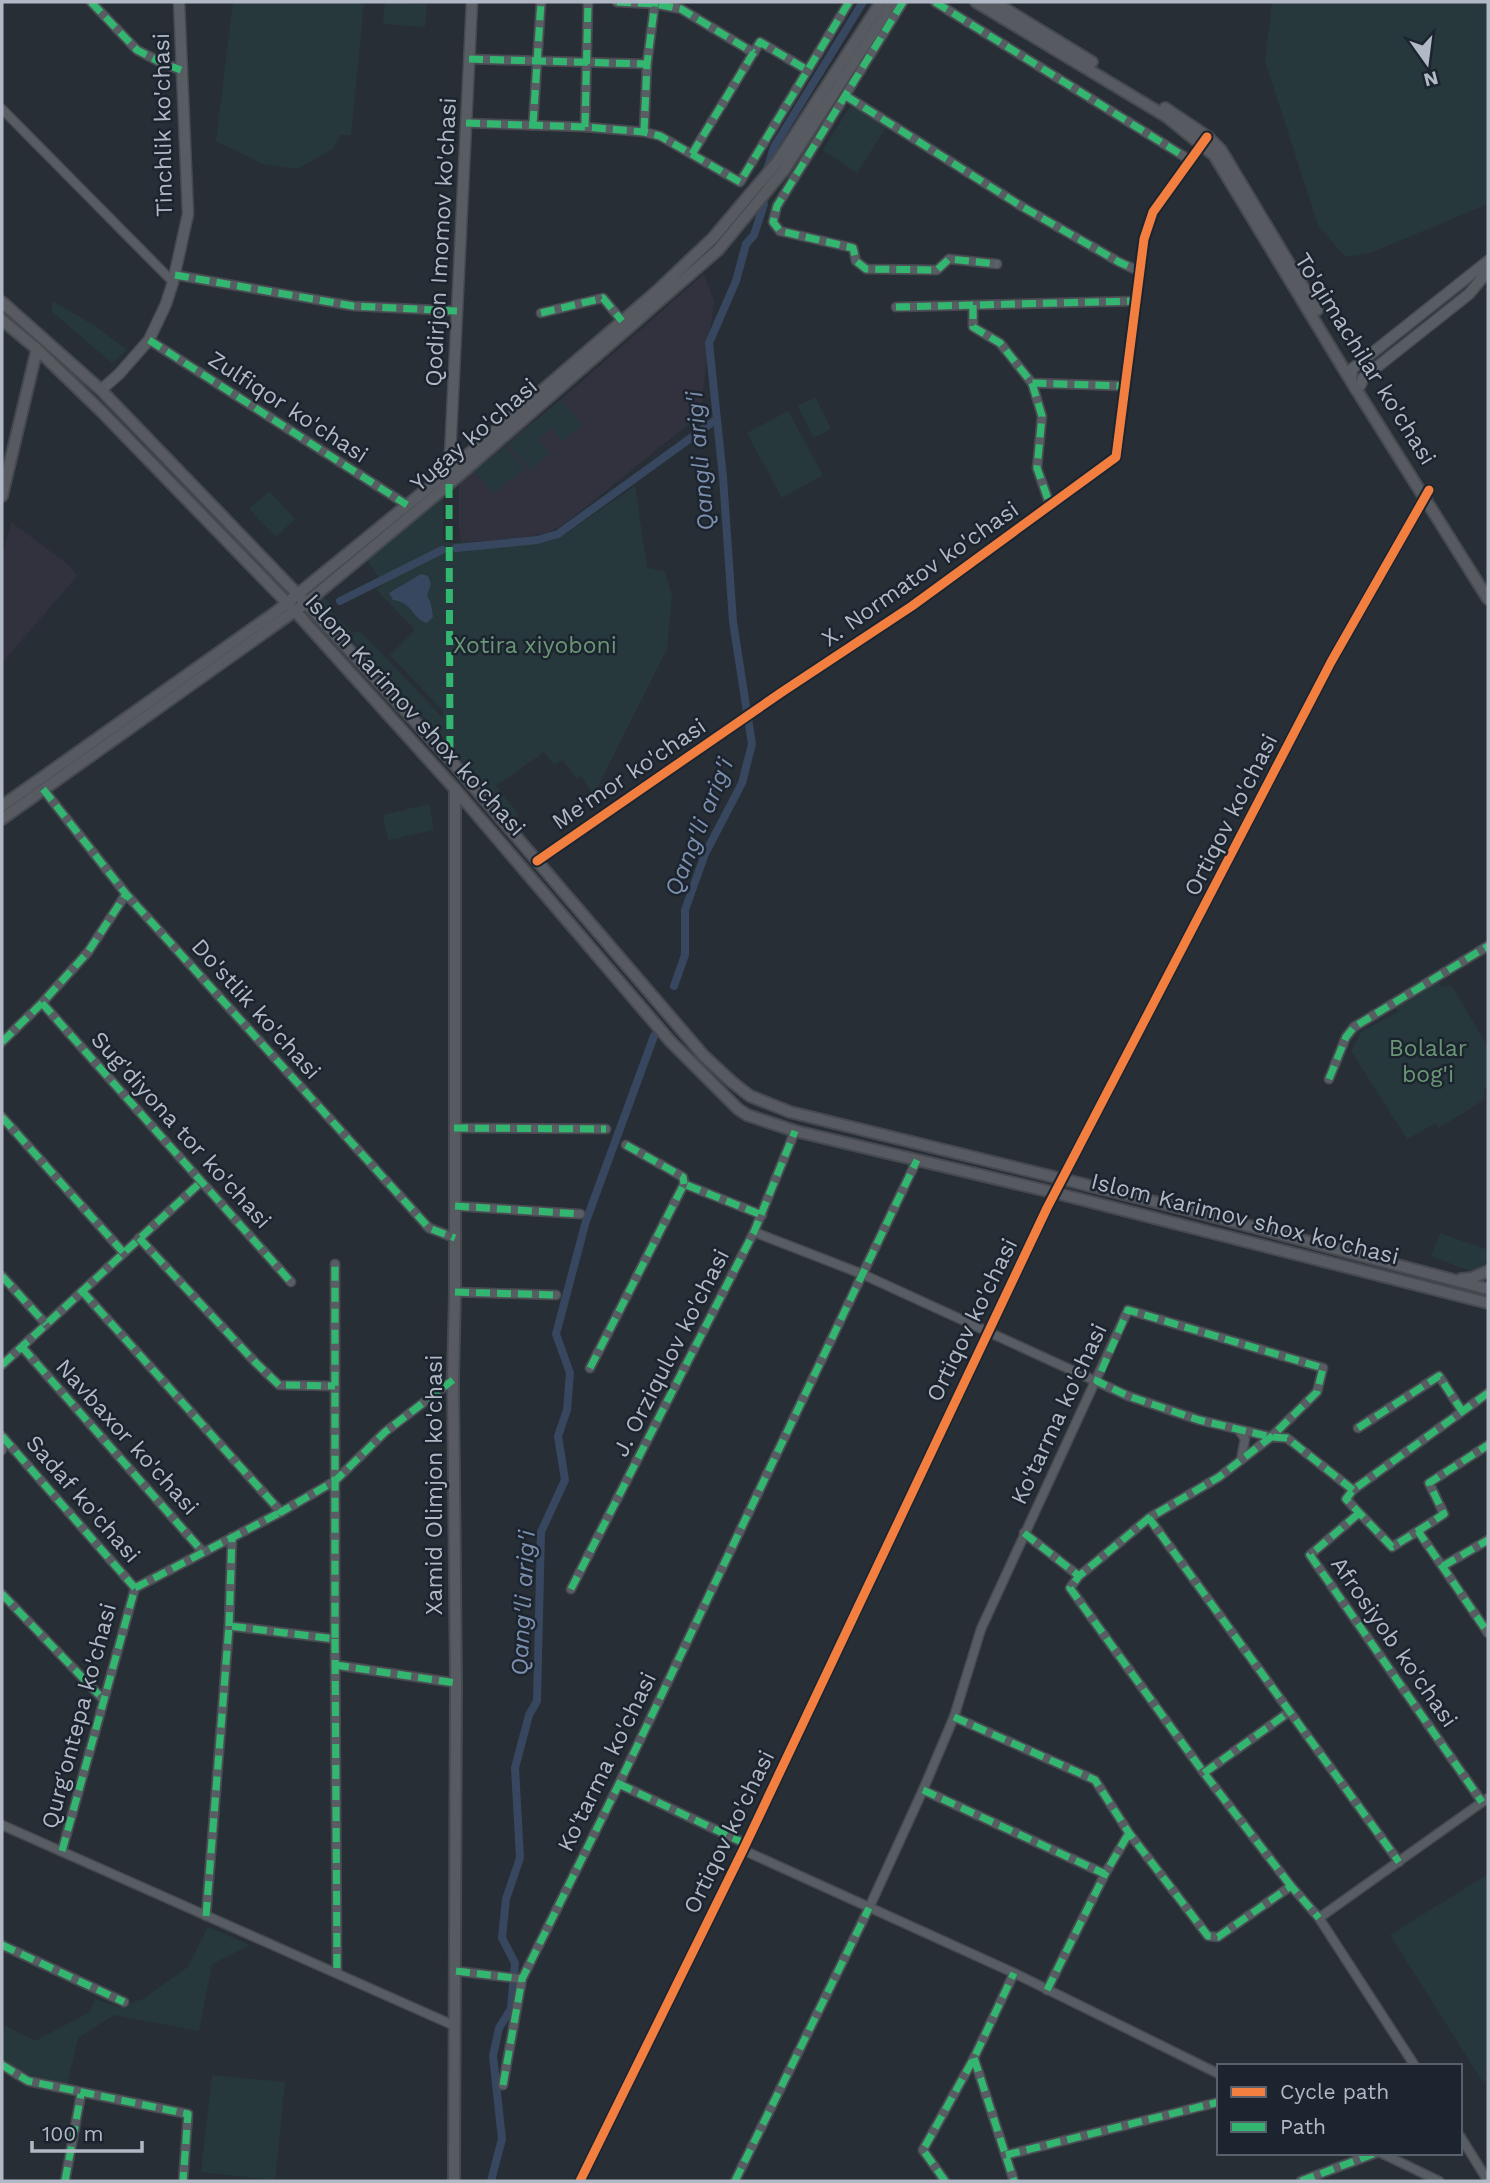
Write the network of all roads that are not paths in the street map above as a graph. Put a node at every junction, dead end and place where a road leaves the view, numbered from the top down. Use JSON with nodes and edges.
{"nodes":[{"id":1,"x":91,"y":2,"type":"edge"},
{"id":2,"x":179,"y":2,"type":"edge"},
{"id":3,"x":472,"y":2,"type":"edge"},
{"id":4,"x":541,"y":2,"type":"edge"},
{"id":5,"x":588,"y":2,"type":"edge"},
{"id":6,"x":617,"y":2,"type":"edge"},
{"id":7,"x":849,"y":2,"type":"edge"},
{"id":8,"x":881,"y":2,"type":"edge"},
{"id":9,"x":893,"y":2,"type":"edge"},
{"id":10,"x":903,"y":2,"type":"edge"},
{"id":11,"x":935,"y":2,"type":"edge"},
{"id":12,"x":976,"y":2,"type":"edge"},
{"id":13,"x":994,"y":2,"type":"edge"},
{"id":14,"x":655,"y":3,"type":"edge"},
{"id":15,"x":754,"y":53,"type":"junction"},
{"id":16,"x":469,"y":59,"type":"junction"},
{"id":17,"x":537,"y":61,"type":"junction"},
{"id":18,"x":586,"y":63,"type":"junction"},
{"id":19,"x":647,"y":64,"type":"junction"},
{"id":20,"x":181,"y":70,"type":"junction"},
{"id":21,"x":807,"y":70,"type":"junction"},
{"id":22,"x":846,"y":96,"type":"junction"},
{"id":23,"x":2,"y":109,"type":"edge"},
{"id":24,"x":466,"y":123,"type":"junction"},
{"id":25,"x":533,"y":125,"type":"junction"},
{"id":26,"x":585,"y":127,"type":"junction"},
{"id":27,"x":644,"y":132,"type":"junction"},
{"id":28,"x":1205,"y":140,"type":"junction"},
{"id":29,"x":692,"y":154,"type":"junction"},
{"id":30,"x":1190,"y":160,"type":"junction"},
{"id":31,"x":1488,"y":261,"type":"edge"},
{"id":32,"x":997,"y":264,"type":"dead end"},
{"id":33,"x":1139,"y":271,"type":"junction"},
{"id":34,"x":1488,"y":271,"type":"edge"},
{"id":35,"x":174,"y":279,"type":"junction"},
{"id":36,"x":1136,"y":301,"type":"junction"},
{"id":37,"x":2,"y":302,"type":"edge"},
{"id":38,"x":973,"y":305,"type":"junction"},
{"id":39,"x":896,"y":307,"type":"dead end"},
{"id":40,"x":457,"y":311,"type":"junction"},
{"id":41,"x":541,"y":313,"type":"dead end"},
{"id":42,"x":2,"y":320,"type":"edge"},
{"id":43,"x":622,"y":321,"type":"junction"},
{"id":44,"x":149,"y":340,"type":"junction"},
{"id":45,"x":37,"y":349,"type":"junction"},
{"id":46,"x":1355,"y":381,"type":"junction"},
{"id":47,"x":1032,"y":383,"type":"junction"},
{"id":48,"x":1124,"y":386,"type":"junction"},
{"id":49,"x":101,"y":390,"type":"junction"},
{"id":50,"x":449,"y":471,"type":"junction"},
{"id":51,"x":449,"y":484,"type":"junction"},
{"id":52,"x":1427,"y":493,"type":"junction"},
{"id":53,"x":2,"y":496,"type":"edge"},
{"id":54,"x":407,"y":505,"type":"junction"},
{"id":55,"x":1050,"y":505,"type":"junction"},
{"id":56,"x":1488,"y":586,"type":"edge"},
{"id":57,"x":302,"y":599,"type":"junction"},
{"id":58,"x":1488,"y":599,"type":"edge"},
{"id":59,"x":291,"y":608,"type":"junction"},
{"id":60,"x":743,"y":719,"type":"joint"},
{"id":61,"x":43,"y":789,"type":"junction"},
{"id":62,"x":455,"y":789,"type":"junction"},
{"id":63,"x":2,"y":806,"type":"edge"},
{"id":64,"x":2,"y":819,"type":"edge"},
{"id":65,"x":537,"y":861,"type":"junction"},
{"id":66,"x":126,"y":894,"type":"junction"},
{"id":67,"x":1488,"y":946,"type":"edge"},
{"id":68,"x":611,"y":949,"type":"junction"},
{"id":69,"x":598,"y":957,"type":"junction"},
{"id":70,"x":41,"y":1003,"type":"junction"},
{"id":71,"x":2,"y":1042,"type":"edge"},
{"id":72,"x":1329,"y":1079,"type":"dead end"},
{"id":73,"x":2,"y":1117,"type":"edge"},
{"id":74,"x":454,"y":1128,"type":"junction"},
{"id":75,"x":606,"y":1129,"type":"dead end"},
{"id":76,"x":795,"y":1131,"type":"junction"},
{"id":77,"x":626,"y":1145,"type":"dead end"},
{"id":78,"x":917,"y":1160,"type":"junction"},
{"id":79,"x":1063,"y":1180,"type":"junction"},
{"id":80,"x":201,"y":1181,"type":"junction"},
{"id":81,"x":684,"y":1184,"type":"junction"},
{"id":82,"x":1056,"y":1193,"type":"junction"},
{"id":83,"x":455,"y":1206,"type":"junction"},
{"id":84,"x":580,"y":1214,"type":"dead end"},
{"id":85,"x":762,"y":1216,"type":"junction"},
{"id":86,"x":754,"y":1232,"type":"junction"},
{"id":87,"x":139,"y":1238,"type":"junction"},
{"id":88,"x":455,"y":1238,"type":"junction"},
{"id":89,"x":123,"y":1252,"type":"junction"},
{"id":90,"x":335,"y":1264,"type":"dead end"},
{"id":91,"x":1488,"y":1271,"type":"edge"},
{"id":92,"x":862,"y":1274,"type":"junction"},
{"id":93,"x":2,"y":1276,"type":"edge"},
{"id":94,"x":1455,"y":1279,"type":"junction"},
{"id":95,"x":291,"y":1282,"type":"dead end"},
{"id":96,"x":1488,"y":1289,"type":"edge"},
{"id":97,"x":82,"y":1291,"type":"junction"},
{"id":98,"x":455,"y":1292,"type":"junction"},
{"id":99,"x":556,"y":1296,"type":"dead end"},
{"id":100,"x":1484,"y":1301,"type":"edge"},
{"id":101,"x":46,"y":1324,"type":"junction"},
{"id":102,"x":988,"y":1332,"type":"junction"},
{"id":103,"x":22,"y":1347,"type":"junction"},
{"id":104,"x":2,"y":1365,"type":"edge"},
{"id":105,"x":590,"y":1368,"type":"dead end"},
{"id":106,"x":453,"y":1380,"type":"junction"},
{"id":107,"x":1097,"y":1381,"type":"junction"},
{"id":108,"x":335,"y":1386,"type":"junction"},
{"id":109,"x":1488,"y":1393,"type":"edge"},
{"id":110,"x":1462,"y":1411,"type":"junction"},
{"id":111,"x":1358,"y":1427,"type":"dead end"},
{"id":112,"x":1239,"y":1430,"type":"junction"},
{"id":113,"x":3,"y":1437,"type":"edge"},
{"id":114,"x":1270,"y":1437,"type":"junction"},
{"id":115,"x":1488,"y":1445,"type":"edge"},
{"id":116,"x":2,"y":1450,"type":"edge"},
{"id":117,"x":1241,"y":1460,"type":"junction"},
{"id":118,"x":335,"y":1481,"type":"junction"},
{"id":119,"x":1353,"y":1490,"type":"junction"},
{"id":120,"x":281,"y":1511,"type":"junction"},
{"id":121,"x":1358,"y":1514,"type":"junction"},
{"id":122,"x":1149,"y":1518,"type":"junction"},
{"id":123,"x":1418,"y":1531,"type":"junction"},
{"id":124,"x":1024,"y":1533,"type":"junction"},
{"id":125,"x":232,"y":1537,"type":"junction"},
{"id":126,"x":1488,"y":1540,"type":"edge"},
{"id":127,"x":203,"y":1552,"type":"junction"},
{"id":128,"x":1443,"y":1566,"type":"junction"},
{"id":129,"x":1079,"y":1576,"type":"junction"},
{"id":130,"x":135,"y":1588,"type":"junction"},
{"id":131,"x":572,"y":1589,"type":"dead end"},
{"id":132,"x":2,"y":1594,"type":"edge"},
{"id":133,"x":229,"y":1626,"type":"junction"},
{"id":134,"x":1488,"y":1633,"type":"edge"},
{"id":135,"x":335,"y":1639,"type":"junction"},
{"id":136,"x":335,"y":1665,"type":"junction"},
{"id":137,"x":456,"y":1683,"type":"junction"},
{"id":138,"x":103,"y":1699,"type":"junction"},
{"id":139,"x":1289,"y":1712,"type":"junction"},
{"id":140,"x":954,"y":1717,"type":"junction"},
{"id":141,"x":1204,"y":1773,"type":"junction"},
{"id":142,"x":619,"y":1784,"type":"junction"},
{"id":143,"x":923,"y":1790,"type":"junction"},
{"id":144,"x":1485,"y":1800,"type":"edge"},
{"id":145,"x":2,"y":1825,"type":"edge"},
{"id":146,"x":1129,"y":1833,"type":"junction"},
{"id":147,"x":744,"y":1847,"type":"junction"},
{"id":148,"x":62,"y":1852,"type":"junction"},
{"id":149,"x":1399,"y":1862,"type":"junction"},
{"id":150,"x":1105,"y":1874,"type":"junction"},
{"id":151,"x":1291,"y":1886,"type":"junction"},
{"id":152,"x":869,"y":1908,"type":"junction"},
{"id":153,"x":206,"y":1916,"type":"junction"},
{"id":154,"x":1319,"y":1917,"type":"junction"},
{"id":155,"x":2,"y":1945,"type":"edge"},
{"id":156,"x":456,"y":1971,"type":"junction"},
{"id":157,"x":337,"y":1973,"type":"junction"},
{"id":158,"x":1014,"y":1973,"type":"junction"},
{"id":159,"x":516,"y":1979,"type":"junction"},
{"id":160,"x":1047,"y":1990,"type":"junction"},
{"id":161,"x":124,"y":2002,"type":"dead end"},
{"id":162,"x":455,"y":2026,"type":"junction"},
{"id":163,"x":974,"y":2058,"type":"junction"},
{"id":164,"x":1414,"y":2064,"type":"edge"},
{"id":165,"x":2,"y":2066,"type":"edge"},
{"id":166,"x":1217,"y":2073,"type":"edge"},
{"id":167,"x":503,"y":2085,"type":"dead end"},
{"id":168,"x":81,"y":2094,"type":"junction"},
{"id":169,"x":1217,"y":2102,"type":"edge"},
{"id":170,"x":1462,"y":2139,"type":"edge"},
{"id":171,"x":1006,"y":2155,"type":"junction"},
{"id":172,"x":1373,"y":2155,"type":"edge"},
{"id":173,"x":1383,"y":2155,"type":"edge"},
{"id":174,"x":65,"y":2181,"type":"edge"},
{"id":175,"x":183,"y":2181,"type":"edge"},
{"id":176,"x":454,"y":2181,"type":"edge"},
{"id":177,"x":580,"y":2181,"type":"edge"},
{"id":178,"x":735,"y":2181,"type":"edge"},
{"id":179,"x":945,"y":2181,"type":"edge"},
{"id":180,"x":1014,"y":2181,"type":"edge"},
{"id":181,"x":1301,"y":2181,"type":"edge"},
{"id":182,"x":1439,"y":2181,"type":"edge"},
{"id":183,"x":1488,"y":2181,"type":"edge"}],
"edges":[{"from":1,"to":20,"type":"street"},
{"from":2,"to":20,"type":"street","name":"Tinchlik ko'chasi"},
{"from":3,"to":16,"type":"street","name":"Qodirjon Imomov ko'chasi"},
{"from":4,"to":17,"type":"street"},
{"from":5,"to":18,"type":"street"},
{"from":6,"to":14,"type":"street"},
{"from":7,"to":21,"type":"street"},
{"from":8,"to":43,"type":"main road","name":"Yugay ko'chasi"},
{"from":9,"to":51,"type":"main road","name":"Yugay ko'chasi"},
{"from":10,"to":22,"type":"street"},
{"from":11,"to":30,"type":"street"},
{"from":12,"to":28,"type":"main road","name":"To'qimachilar ko'chasi"},
{"from":13,"to":28,"type":"main road","name":"To'qimachilar ko'chasi"},
{"from":14,"to":15,"type":"street"},
{"from":14,"to":19,"type":"street"},
{"from":15,"to":21,"type":"street"},
{"from":15,"to":29,"type":"street"},
{"from":16,"to":17,"type":"street"},
{"from":16,"to":24,"type":"street","name":"Qodirjon Imomov ko'chasi"},
{"from":17,"to":18,"type":"street"},
{"from":17,"to":25,"type":"street"},
{"from":18,"to":19,"type":"street"},
{"from":18,"to":26,"type":"street"},
{"from":19,"to":27,"type":"street"},
{"from":20,"to":35,"type":"street","name":"Tinchlik ko'chasi"},
{"from":21,"to":29,"type":"street"},
{"from":22,"to":32,"type":"street"},
{"from":22,"to":33,"type":"street"},
{"from":23,"to":35,"type":"street"},
{"from":24,"to":25,"type":"street"},
{"from":24,"to":40,"type":"street","name":"Qodirjon Imomov ko'chasi"},
{"from":25,"to":26,"type":"street"},
{"from":26,"to":27,"type":"street"},
{"from":27,"to":29,"type":"street"},
{"from":28,"to":30,"type":"street"},
{"from":28,"to":46,"type":"main road","name":"To'qimachilar ko'chasi"},
{"from":30,"to":33,"type":"street"},
{"from":31,"to":46,"type":"street"},
{"from":33,"to":36,"type":"street"},
{"from":34,"to":46,"type":"street"},
{"from":35,"to":40,"type":"street"},
{"from":35,"to":44,"type":"street","name":"Tinchlik ko'chasi"},
{"from":36,"to":38,"type":"street"},
{"from":36,"to":48,"type":"street"},
{"from":37,"to":49,"type":"main road","name":"Islom Karimov shox ko'chasi"},
{"from":38,"to":39,"type":"street"},
{"from":38,"to":47,"type":"street"},
{"from":40,"to":50,"type":"street","name":"Qodirjon Imomov ko'chasi"},
{"from":41,"to":43,"type":"street"},
{"from":42,"to":45,"type":"main road","name":"Islom Karimov shox ko'chasi"},
{"from":43,"to":50,"type":"main road","name":"Yugay ko'chasi"},
{"from":44,"to":49,"type":"street","name":"Tinchlik ko'chasi"},
{"from":44,"to":54,"type":"street","name":"Zulfiqor ko'chasi"},
{"from":45,"to":53,"type":"main road"},
{"from":45,"to":59,"type":"main road","name":"Islom Karimov shox ko'chasi"},
{"from":46,"to":52,"type":"main road","name":"To'qimachilar ko'chasi"},
{"from":47,"to":48,"type":"street"},
{"from":47,"to":55,"type":"street"},
{"from":48,"to":55,"type":"street","name":"X. Normatov ko'chasi"},
{"from":49,"to":57,"type":"main road","name":"Islom Karimov shox ko'chasi"},
{"from":50,"to":51,"type":"street","name":"Qodirjon Imomov ko'chasi"},
{"from":50,"to":54,"type":"main road","name":"Yugay ko'chasi"},
{"from":51,"to":57,"type":"main road","name":"Yugay ko'chasi"},
{"from":52,"to":56,"type":"main road","name":"To'qimachilar ko'chasi"},
{"from":52,"to":58,"type":"main road","name":"To'qimachilar ko'chasi"},
{"from":52,"to":79,"type":"street","name":"Ortiqov ko'chasi"},
{"from":54,"to":57,"type":"main road","name":"Yugay ko'chasi"},
{"from":55,"to":60,"type":"street","name":"X. Normatov ko'chasi"},
{"from":57,"to":59,"type":"main road","name":"Yugay ko'chasi"},
{"from":57,"to":65,"type":"main road","name":"Islom Karimov shox ko'chasi"},
{"from":59,"to":61,"type":"main road","name":"Yugay ko'chasi"},
{"from":59,"to":62,"type":"main road","name":"Islom Karimov shox ko'chasi"},
{"from":59,"to":63,"type":"main road","name":"Yugay ko'chasi"},
{"from":60,"to":65,"type":"street","name":"Me'mor ko'chasi"},
{"from":61,"to":64,"type":"main road","name":"Yugay ko'chasi"},
{"from":61,"to":66,"type":"street","name":"Do'stlik ko'chasi"},
{"from":62,"to":69,"type":"main road","name":"Islom Karimov shox ko'chasi"},
{"from":62,"to":74,"type":"main road","name":"Xamid Olimjon ko'chasi"},
{"from":65,"to":68,"type":"main road","name":"Islom Karimov shox ko'chasi"},
{"from":66,"to":70,"type":"street"},
{"from":66,"to":88,"type":"street","name":"Do'stlik ko'chasi"},
{"from":67,"to":72,"type":"street"},
{"from":68,"to":69,"type":"main road"},
{"from":68,"to":79,"type":"main road","name":"Islom Karimov shox ko'chasi"},
{"from":69,"to":76,"type":"main road","name":"Islom Karimov shox ko'chasi"},
{"from":70,"to":71,"type":"street"},
{"from":70,"to":80,"type":"street","name":"Sug'diyona tor ko'chasi"},
{"from":73,"to":89,"type":"street"},
{"from":74,"to":75,"type":"street"},
{"from":74,"to":83,"type":"main road","name":"Xamid Olimjon ko'chasi"},
{"from":76,"to":78,"type":"main road","name":"Islom Karimov shox ko'chasi"},
{"from":76,"to":85,"type":"street","name":"J. Orziqulov ko'chasi"},
{"from":77,"to":81,"type":"street"},
{"from":78,"to":82,"type":"main road","name":"Islom Karimov shox ko'chasi"},
{"from":78,"to":92,"type":"street","name":"Ko'tarma ko'chasi"},
{"from":79,"to":82,"type":"street","name":"Ortiqov ko'chasi"},
{"from":79,"to":94,"type":"main road","name":"Islom Karimov shox ko'chasi"},
{"from":80,"to":87,"type":"street"},
{"from":80,"to":95,"type":"street","name":"Sug'diyona tor ko'chasi"},
{"from":81,"to":85,"type":"street"},
{"from":81,"to":105,"type":"street"},
{"from":82,"to":100,"type":"main road","name":"Islom Karimov shox ko'chasi"},
{"from":82,"to":102,"type":"street","name":"Ortiqov ko'chasi"},
{"from":83,"to":84,"type":"street"},
{"from":83,"to":88,"type":"main road","name":"Xamid Olimjon ko'chasi"},
{"from":85,"to":86,"type":"street","name":"J. Orziqulov ko'chasi"},
{"from":86,"to":92,"type":"street"},
{"from":86,"to":131,"type":"street","name":"J. Orziqulov ko'chasi"},
{"from":87,"to":89,"type":"street"},
{"from":87,"to":108,"type":"street"},
{"from":88,"to":98,"type":"main road","name":"Xamid Olimjon ko'chasi"},
{"from":89,"to":97,"type":"street"},
{"from":90,"to":108,"type":"street"},
{"from":91,"to":94,"type":"main road"},
{"from":92,"to":102,"type":"street"},
{"from":92,"to":142,"type":"street","name":"Ko'tarma ko'chasi"},
{"from":93,"to":101,"type":"street"},
{"from":94,"to":96,"type":"main road","name":"Islom Karimov shox ko'chasi"},
{"from":97,"to":101,"type":"street"},
{"from":97,"to":120,"type":"street"},
{"from":98,"to":99,"type":"street"},
{"from":98,"to":106,"type":"main road","name":"Xamid Olimjon ko'chasi"},
{"from":101,"to":103,"type":"street"},
{"from":102,"to":107,"type":"street"},
{"from":102,"to":147,"type":"street","name":"Ortiqov ko'chasi"},
{"from":103,"to":104,"type":"street"},
{"from":103,"to":127,"type":"street","name":"Navbaxor ko'chasi"},
{"from":106,"to":118,"type":"street","name":"Qurg'ontepa ko'chasi"},
{"from":106,"to":137,"type":"main road","name":"Xamid Olimjon ko'chasi"},
{"from":107,"to":112,"type":"street"},
{"from":107,"to":114,"type":"street","name":"Ko'tarma ko'chasi"},
{"from":107,"to":124,"type":"street","name":"Ko'tarma ko'chasi"},
{"from":108,"to":118,"type":"street"},
{"from":109,"to":110,"type":"street"},
{"from":110,"to":111,"type":"street"},
{"from":110,"to":119,"type":"street"},
{"from":112,"to":114,"type":"street"},
{"from":112,"to":117,"type":"street"},
{"from":113,"to":116,"type":"street"},
{"from":113,"to":130,"type":"street","name":"Sadaf ko'chasi"},
{"from":114,"to":117,"type":"street","name":"Ko'tarma ko'chasi"},
{"from":114,"to":119,"type":"street"},
{"from":115,"to":123,"type":"street"},
{"from":117,"to":122,"type":"street","name":"Ko'tarma ko'chasi"},
{"from":118,"to":120,"type":"street","name":"Qurg'ontepa ko'chasi"},
{"from":118,"to":135,"type":"street"},
{"from":119,"to":121,"type":"street"},
{"from":120,"to":125,"type":"street","name":"Qurg'ontepa ko'chasi"},
{"from":121,"to":123,"type":"street"},
{"from":121,"to":144,"type":"street","name":"Afrosiyob ko'chasi"},
{"from":122,"to":129,"type":"street","name":"Ko'tarma ko'chasi"},
{"from":122,"to":139,"type":"street"},
{"from":123,"to":128,"type":"street"},
{"from":124,"to":129,"type":"street"},
{"from":124,"to":140,"type":"street","name":"Ko'tarma ko'chasi"},
{"from":125,"to":127,"type":"street","name":"Qurg'ontepa ko'chasi"},
{"from":125,"to":133,"type":"street"},
{"from":126,"to":128,"type":"street"},
{"from":127,"to":130,"type":"street","name":"Qurg'ontepa ko'chasi"},
{"from":128,"to":134,"type":"street"},
{"from":129,"to":141,"type":"street"},
{"from":130,"to":138,"type":"street","name":"Qurg'ontepa ko'chasi"},
{"from":132,"to":138,"type":"street"},
{"from":133,"to":135,"type":"street"},
{"from":133,"to":153,"type":"street"},
{"from":135,"to":136,"type":"street"},
{"from":136,"to":137,"type":"street"},
{"from":136,"to":157,"type":"street"},
{"from":137,"to":156,"type":"main road","name":"Xamid Olimjon ko'chasi"},
{"from":138,"to":148,"type":"street","name":"Qurg'ontepa ko'chasi"},
{"from":139,"to":141,"type":"street"},
{"from":139,"to":149,"type":"street"},
{"from":140,"to":143,"type":"street","name":"Ko'tarma ko'chasi"},
{"from":140,"to":146,"type":"street"},
{"from":141,"to":151,"type":"street"},
{"from":142,"to":147,"type":"street"},
{"from":142,"to":159,"type":"street","name":"Ko'tarma ko'chasi"},
{"from":143,"to":150,"type":"street"},
{"from":143,"to":152,"type":"street","name":"Ko'tarma ko'chasi"},
{"from":144,"to":149,"type":"street"},
{"from":145,"to":148,"type":"street"},
{"from":146,"to":150,"type":"street"},
{"from":146,"to":151,"type":"street"},
{"from":147,"to":152,"type":"street","name":"Ortiqov ko'chasi"},
{"from":147,"to":177,"type":"street","name":"Ortiqov ko'chasi"},
{"from":148,"to":153,"type":"street"},
{"from":149,"to":154,"type":"street"},
{"from":150,"to":160,"type":"street"},
{"from":151,"to":154,"type":"street"},
{"from":152,"to":158,"type":"street","name":"Ortiqov ko'chasi"},
{"from":152,"to":178,"type":"street","name":"Ko'tarma ko'chasi"},
{"from":153,"to":157,"type":"street"},
{"from":154,"to":164,"type":"street"},
{"from":155,"to":161,"type":"street"},
{"from":156,"to":159,"type":"street"},
{"from":156,"to":162,"type":"main road","name":"Xamid Olimjon ko'chasi"},
{"from":157,"to":162,"type":"street"},
{"from":158,"to":160,"type":"street","name":"Ortiqov ko'chasi"},
{"from":158,"to":163,"type":"street"},
{"from":159,"to":167,"type":"street","name":"Ko'tarma ko'chasi"},
{"from":160,"to":166,"type":"street","name":"Ortiqov ko'chasi"},
{"from":162,"to":176,"type":"main road","name":"Xamid Olimjon ko'chasi"},
{"from":163,"to":171,"type":"street"},
{"from":163,"to":179,"type":"street"},
{"from":165,"to":168,"type":"street"},
{"from":168,"to":174,"type":"street"},
{"from":168,"to":175,"type":"street"},
{"from":169,"to":171,"type":"street"},
{"from":170,"to":183,"type":"street"},
{"from":171,"to":180,"type":"street"},
{"from":172,"to":181,"type":"street"},
{"from":173,"to":182,"type":"street"}]}
